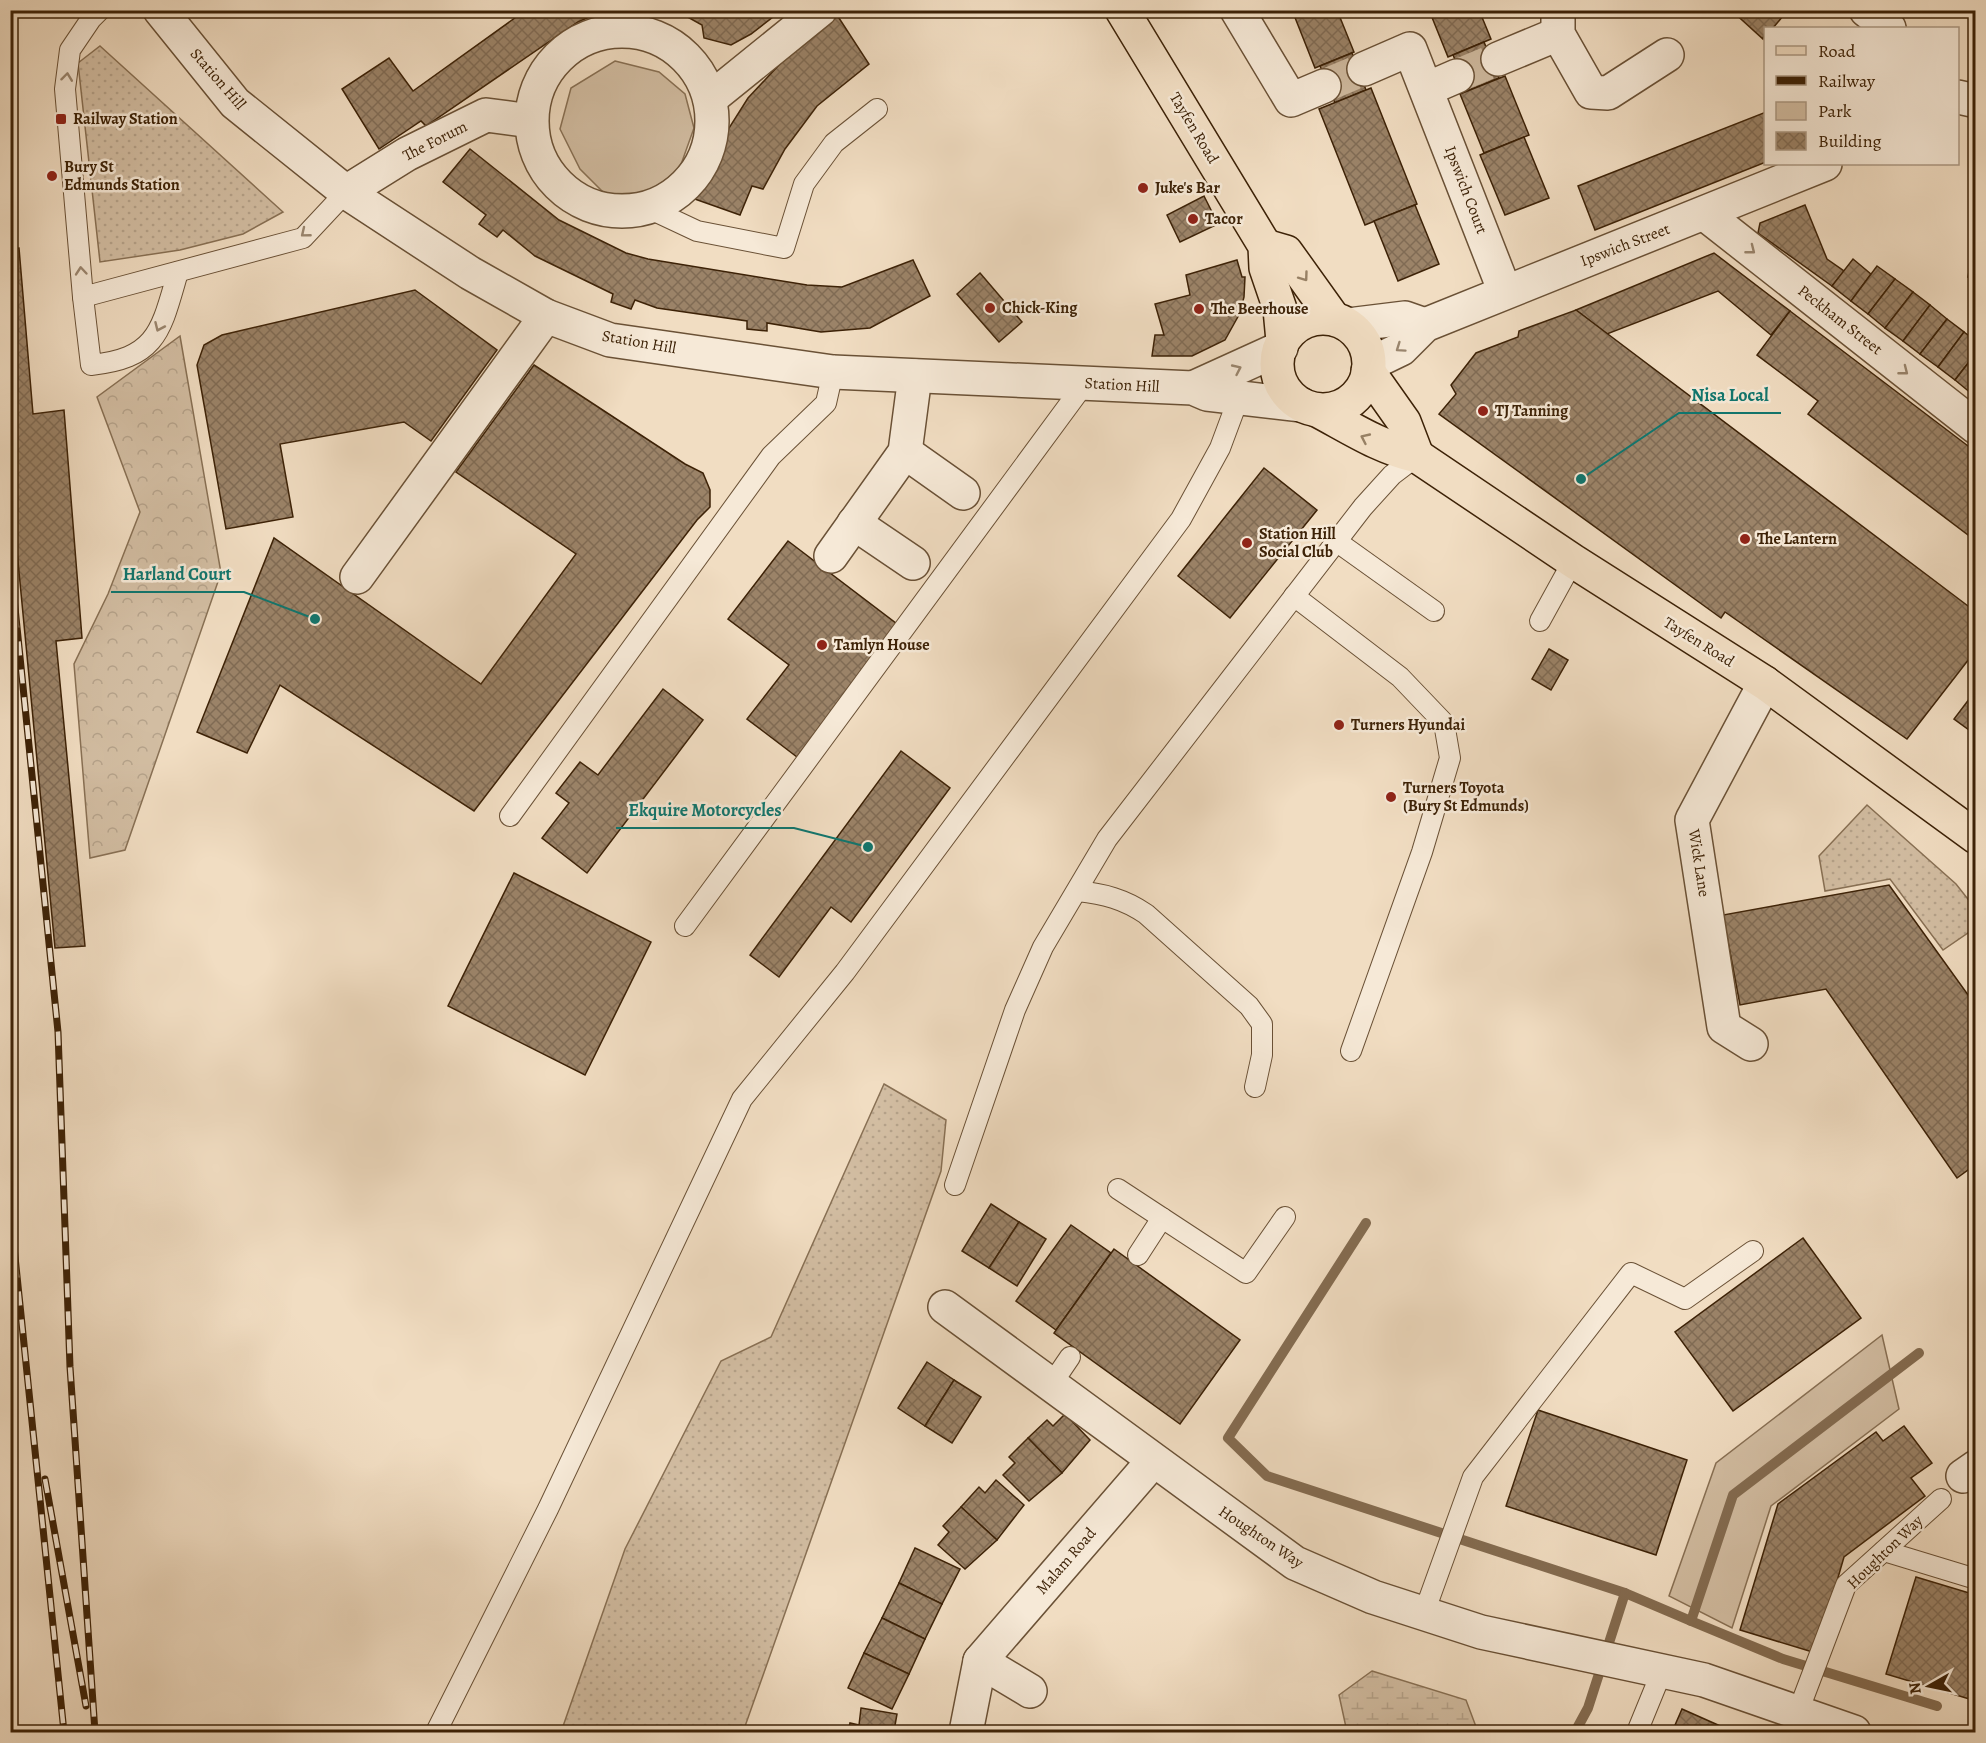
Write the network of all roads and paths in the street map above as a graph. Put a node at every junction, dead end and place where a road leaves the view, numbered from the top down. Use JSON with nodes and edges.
{"nodes":[{"id":1,"x":100,"y":10,"type":"edge"},
{"id":2,"x":160,"y":10,"type":"edge"},
{"id":3,"x":820,"y":10,"type":"edge"},
{"id":4,"x":1122,"y":10,"type":"edge"},
{"id":5,"x":1237,"y":10,"type":"edge"},
{"id":6,"x":1866,"y":10,"type":"edge"},
{"id":7,"x":1558,"y":22,"type":"edge"},
{"id":8,"x":1888,"y":27,"type":"edge"},
{"id":9,"x":1666,"y":55,"type":"dead end"},
{"id":10,"x":1498,"y":59,"type":"tunnel mouth"},
{"id":11,"x":1364,"y":69,"type":"tunnel mouth"},
{"id":12,"x":1457,"y":76,"type":"tunnel mouth"},
{"id":13,"x":1324,"y":86,"type":"tunnel mouth"},
{"id":14,"x":1427,"y":88,"type":"junction"},
{"id":15,"x":1959,"y":97,"type":"edge"},
{"id":16,"x":710,"y":99,"type":"junction"},
{"id":17,"x":1976,"y":101,"type":"edge"},
{"id":18,"x":877,"y":109,"type":"dead end"},
{"id":19,"x":531,"y":121,"type":"junction"},
{"id":20,"x":1823,"y":165,"type":"edge"},
{"id":21,"x":346,"y":192,"type":"junction"},
{"id":22,"x":648,"y":208,"type":"junction"},
{"id":23,"x":1705,"y":214,"type":"junction"},
{"id":24,"x":1265,"y":246,"type":"junction"},
{"id":25,"x":178,"y":272,"type":"junction"},
{"id":26,"x":1505,"y":292,"type":"junction"},
{"id":27,"x":83,"y":297,"type":"junction"},
{"id":28,"x":546,"y":316,"type":"junction"},
{"id":29,"x":1341,"y":322,"type":"junction"},
{"id":30,"x":1425,"y":325,"type":"junction"},
{"id":31,"x":1282,"y":344,"type":"junction"},
{"id":32,"x":1369,"y":368,"type":"junction"},
{"id":33,"x":833,"y":372,"type":"junction"},
{"id":34,"x":915,"y":376,"type":"junction"},
{"id":35,"x":1085,"y":383,"type":"junction"},
{"id":36,"x":1193,"y":388,"type":"junction"},
{"id":37,"x":1239,"y":397,"type":"junction"},
{"id":38,"x":1310,"y":407,"type":"junction"},
{"id":39,"x":1976,"y":427,"type":"edge"},
{"id":40,"x":905,"y":452,"type":"junction"},
{"id":41,"x":1417,"y":456,"type":"junction"},
{"id":42,"x":963,"y":493,"type":"dead end"},
{"id":43,"x":854,"y":523,"type":"junction"},
{"id":44,"x":1336,"y":540,"type":"junction"},
{"id":45,"x":831,"y":556,"type":"dead end"},
{"id":46,"x":1574,"y":561,"type":"junction"},
{"id":47,"x":913,"y":563,"type":"dead end"},
{"id":48,"x":357,"y":577,"type":"dead end"},
{"id":49,"x":1294,"y":596,"type":"junction"},
{"id":50,"x":1434,"y":611,"type":"dead end"},
{"id":51,"x":1540,"y":621,"type":"dead end"},
{"id":52,"x":1765,"y":683,"type":"junction"},
{"id":53,"x":510,"y":816,"type":"dead end"},
{"id":54,"x":1976,"y":837,"type":"edge"},
{"id":55,"x":1078,"y":891,"type":"junction"},
{"id":56,"x":685,"y":926,"type":"dead end"},
{"id":57,"x":1751,"y":1044,"type":"dead end"},
{"id":58,"x":1351,"y":1051,"type":"dead end"},
{"id":59,"x":1255,"y":1087,"type":"dead end"},
{"id":60,"x":956,"y":1185,"type":"dead end"},
{"id":61,"x":1118,"y":1189,"type":"dead end"},
{"id":62,"x":1286,"y":1217,"type":"dead end"},
{"id":63,"x":1162,"y":1218,"type":"junction"},
{"id":64,"x":1752,"y":1251,"type":"dead end"},
{"id":65,"x":1138,"y":1255,"type":"dead end"},
{"id":66,"x":945,"y":1307,"type":"dead end"},
{"id":67,"x":1070,"y":1357,"type":"dead end"},
{"id":68,"x":1051,"y":1385,"type":"junction"},
{"id":69,"x":1153,"y":1461,"type":"junction"},
{"id":70,"x":1941,"y":1499,"type":"dead end"},
{"id":71,"x":1884,"y":1551,"type":"junction"},
{"id":72,"x":1976,"y":1579,"type":"edge"},
{"id":73,"x":1424,"y":1613,"type":"junction"},
{"id":74,"x":980,"y":1661,"type":"junction"},
{"id":75,"x":1662,"y":1671,"type":"junction"},
{"id":76,"x":1030,"y":1691,"type":"dead end"},
{"id":77,"x":1798,"y":1712,"type":"junction"},
{"id":78,"x":436,"y":1732,"type":"edge"},
{"id":79,"x":966,"y":1732,"type":"edge"},
{"id":80,"x":1638,"y":1732,"type":"edge"},
{"id":81,"x":1854,"y":1732,"type":"edge"}],
"edges":[{"from":27,"to":1,"type":"lane","one_way":true},
{"from":2,"to":21,"type":"street","name":"Station Hill"},
{"from":3,"to":16,"type":"street"},
{"from":4,"to":24,"type":"main road","name":"Tayfen Road"},
{"from":5,"to":13,"type":"street"},
{"from":6,"to":8,"type":"street"},
{"from":7,"to":9,"type":"street"},
{"from":7,"to":10,"type":"street"},
{"from":11,"to":14,"type":"street","name":"Ipswich Court"},
{"from":12,"to":14,"type":"street"},
{"from":14,"to":26,"type":"street","name":"Ipswich Court"},
{"from":15,"to":17,"type":"street"},
{"from":16,"to":19,"type":"street"},
{"from":16,"to":22,"type":"street"},
{"from":18,"to":22,"type":"lane"},
{"from":19,"to":21,"type":"street","name":"The Forum"},
{"from":19,"to":22,"type":"street"},
{"from":20,"to":23,"type":"street","name":"Ipswich Street"},
{"from":21,"to":25,"type":"lane","one_way":true},
{"from":21,"to":28,"type":"street","name":"Station Hill"},
{"from":23,"to":26,"type":"street","name":"Ipswich Street"},
{"from":23,"to":39,"type":"street","name":"Peckham Street","one_way":true},
{"from":24,"to":29,"type":"main road","one_way":true},
{"from":24,"to":31,"type":"main road","name":"Tayfen Road"},
{"from":25,"to":27,"type":"lane"},
{"from":25,"to":27,"type":"lane","one_way":true},
{"from":26,"to":30,"type":"street","name":"Ipswich Street"},
{"from":28,"to":33,"type":"street","name":"Station Hill"},
{"from":28,"to":48,"type":"street"},
{"from":29,"to":30,"type":"street"},
{"from":29,"to":31,"type":"main road"},
{"from":29,"to":32,"type":"main road"},
{"from":30,"to":32,"type":"street","name":"Ipswich Street","one_way":true},
{"from":36,"to":31,"type":"street","name":"Station Hill","one_way":true},
{"from":31,"to":38,"type":"main road"},
{"from":32,"to":38,"type":"main road"},
{"from":32,"to":41,"type":"main road"},
{"from":33,"to":34,"type":"street","name":"Station Hill"},
{"from":33,"to":53,"type":"lane"},
{"from":34,"to":35,"type":"street","name":"Station Hill"},
{"from":34,"to":40,"type":"street"},
{"from":35,"to":36,"type":"street","name":"Station Hill"},
{"from":35,"to":56,"type":"lane"},
{"from":36,"to":37,"type":"street","name":"Station Hill"},
{"from":37,"to":38,"type":"street","name":"Station Hill"},
{"from":37,"to":78,"type":"lane"},
{"from":41,"to":38,"type":"main road","name":"Tayfen Road","one_way":true},
{"from":40,"to":42,"type":"street"},
{"from":40,"to":43,"type":"street"},
{"from":41,"to":44,"type":"lane"},
{"from":41,"to":46,"type":"main road","name":"Tayfen Road"},
{"from":43,"to":45,"type":"street"},
{"from":43,"to":47,"type":"street"},
{"from":44,"to":49,"type":"lane"},
{"from":44,"to":50,"type":"lane"},
{"from":46,"to":51,"type":"lane"},
{"from":46,"to":52,"type":"main road","name":"Tayfen Road"},
{"from":49,"to":55,"type":"lane"},
{"from":49,"to":58,"type":"lane"},
{"from":52,"to":54,"type":"main road","name":"Tayfen Road"},
{"from":52,"to":57,"type":"street","name":"Wick Lane"},
{"from":55,"to":59,"type":"lane"},
{"from":55,"to":60,"type":"lane"},
{"from":61,"to":63,"type":"lane"},
{"from":62,"to":63,"type":"lane"},
{"from":63,"to":65,"type":"lane"},
{"from":64,"to":73,"type":"lane"},
{"from":66,"to":68,"type":"street","name":"Houghton Way"},
{"from":67,"to":68,"type":"lane"},
{"from":68,"to":69,"type":"street","name":"Houghton Way"},
{"from":69,"to":73,"type":"street","name":"Houghton Way"},
{"from":69,"to":74,"type":"street","name":"Malam Road"},
{"from":70,"to":71,"type":"lane","name":"Houghton Way"},
{"from":71,"to":72,"type":"lane"},
{"from":71,"to":77,"type":"lane","name":"Houghton Way"},
{"from":73,"to":75,"type":"street","name":"Houghton Way"},
{"from":74,"to":76,"type":"street"},
{"from":74,"to":79,"type":"street","name":"Malam Road"},
{"from":75,"to":77,"type":"street","name":"Houghton Way"},
{"from":75,"to":80,"type":"lane"},
{"from":77,"to":81,"type":"street","name":"Houghton Way"}]}
